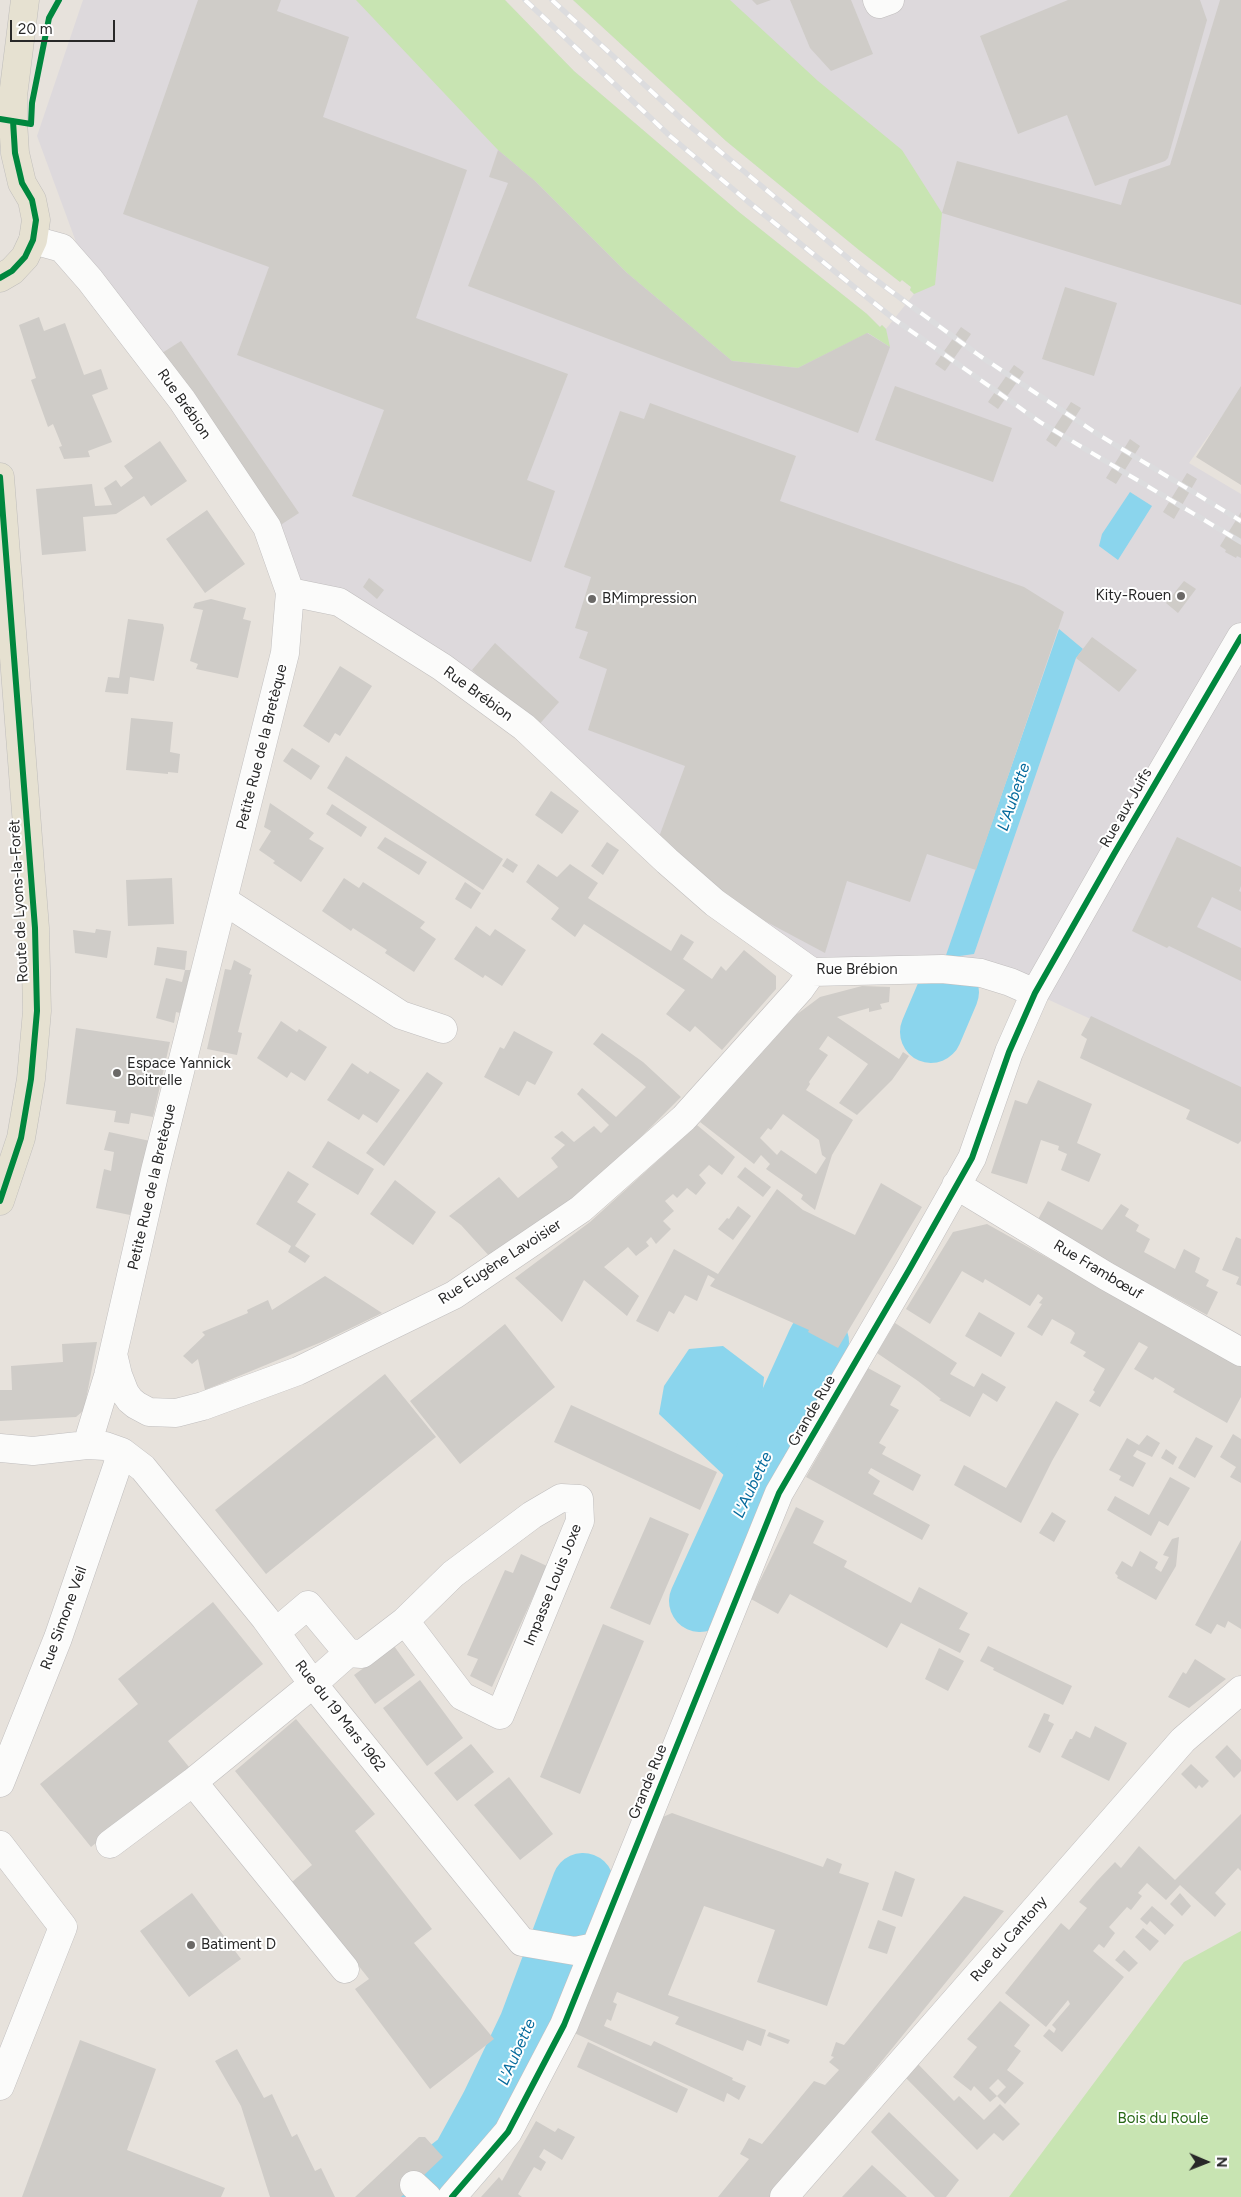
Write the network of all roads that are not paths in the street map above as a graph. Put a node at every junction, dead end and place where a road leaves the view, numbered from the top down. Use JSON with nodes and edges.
{"nodes":[{"id":1,"x":24,"y":0,"type":"edge"},
{"id":2,"x":877,"y":0,"type":"edge"},
{"id":3,"x":890,"y":0,"type":"edge"},
{"id":4,"x":0,"y":49,"type":"edge"},
{"id":5,"x":0,"y":166,"type":"edge"},
{"id":6,"x":22,"y":183,"type":"junction"},
{"id":7,"x":34,"y":240,"type":"junction"},
{"id":8,"x":0,"y":278,"type":"edge"},
{"id":9,"x":0,"y":477,"type":"edge"},
{"id":10,"x":290,"y":592,"type":"junction"},
{"id":11,"x":1241,"y":637,"type":"edge"},
{"id":12,"x":223,"y":900,"type":"junction"},
{"id":13,"x":812,"y":972,"type":"junction"},
{"id":14,"x":1035,"y":993,"type":"junction"},
{"id":15,"x":443,"y":1029,"type":"dead end"},
{"id":16,"x":956,"y":1185,"type":"junction"},
{"id":17,"x":0,"y":1201,"type":"edge"},
{"id":18,"x":1241,"y":1352,"type":"edge"},
{"id":19,"x":113,"y":1354,"type":"junction"},
{"id":20,"x":87,"y":1445,"type":"junction"},
{"id":21,"x":0,"y":1448,"type":"edge"},
{"id":22,"x":122,"y":1452,"type":"junction"},
{"id":23,"x":405,"y":1621,"type":"junction"},
{"id":24,"x":276,"y":1632,"type":"junction"},
{"id":25,"x":348,"y":1653,"type":"junction"},
{"id":26,"x":313,"y":1684,"type":"junction"},
{"id":27,"x":1241,"y":1690,"type":"edge"},
{"id":28,"x":0,"y":1782,"type":"edge"},
{"id":29,"x":193,"y":1782,"type":"junction"},
{"id":30,"x":110,"y":1844,"type":"dead end"},
{"id":31,"x":0,"y":1845,"type":"edge"},
{"id":32,"x":585,"y":1949,"type":"junction"},
{"id":33,"x":345,"y":1969,"type":"dead end"},
{"id":34,"x":0,"y":2086,"type":"edge"},
{"id":35,"x":452,"y":2197,"type":"edge"},
{"id":36,"x":784,"y":2197,"type":"edge"}],
"edges":[{"from":1,"to":4,"type":"main road"},
{"from":1,"to":6,"type":"main road"},
{"from":2,"to":3,"type":"street"},
{"from":5,"to":6,"type":"main road"},
{"from":6,"to":7,"type":"main road"},
{"from":7,"to":8,"type":"main road"},
{"from":7,"to":10,"type":"street","name":"Rue Brébion"},
{"from":9,"to":17,"type":"main road","name":"Route de Lyons-la-Forêt"},
{"from":10,"to":12,"type":"street","name":"Petite Rue de la Bretèque"},
{"from":10,"to":13,"type":"street","name":"Rue Brébion"},
{"from":11,"to":14,"type":"street","name":"Rue aux Juifs"},
{"from":12,"to":15,"type":"street"},
{"from":12,"to":19,"type":"street","name":"Petite Rue de la Bretèque"},
{"from":13,"to":14,"type":"street","name":"Rue Brébion"},
{"from":13,"to":19,"type":"street","name":"Rue Eugène Lavoisier"},
{"from":14,"to":16,"type":"street","name":"Rue aux Juifs"},
{"from":16,"to":18,"type":"street","name":"Rue Frambœuf"},
{"from":16,"to":32,"type":"street","name":"Grande Rue"},
{"from":19,"to":20,"type":"street","name":"Petite Rue de la Bretèque"},
{"from":20,"to":21,"type":"street"},
{"from":20,"to":22,"type":"street"},
{"from":22,"to":24,"type":"street","name":"Rue du 19 Mars 1962"},
{"from":22,"to":28,"type":"street","name":"Rue Simone Veil"},
{"from":23,"to":23,"type":"street","name":"Impasse Louis Joxe"},
{"from":23,"to":25,"type":"street","name":"Impasse Louis Joxe"},
{"from":24,"to":25,"type":"street"},
{"from":24,"to":26,"type":"street","name":"Rue du 19 Mars 1962"},
{"from":25,"to":26,"type":"street","name":"Impasse Louis Joxe"},
{"from":26,"to":29,"type":"street","name":"Impasse Louis Joxe"},
{"from":26,"to":32,"type":"street","name":"Rue du 19 Mars 1962"},
{"from":27,"to":36,"type":"street","name":"Rue du Cantony"},
{"from":29,"to":30,"type":"street","name":"Impasse Louis Joxe"},
{"from":29,"to":33,"type":"street"},
{"from":31,"to":34,"type":"street"},
{"from":32,"to":35,"type":"street","name":"Grande Rue"}]}
